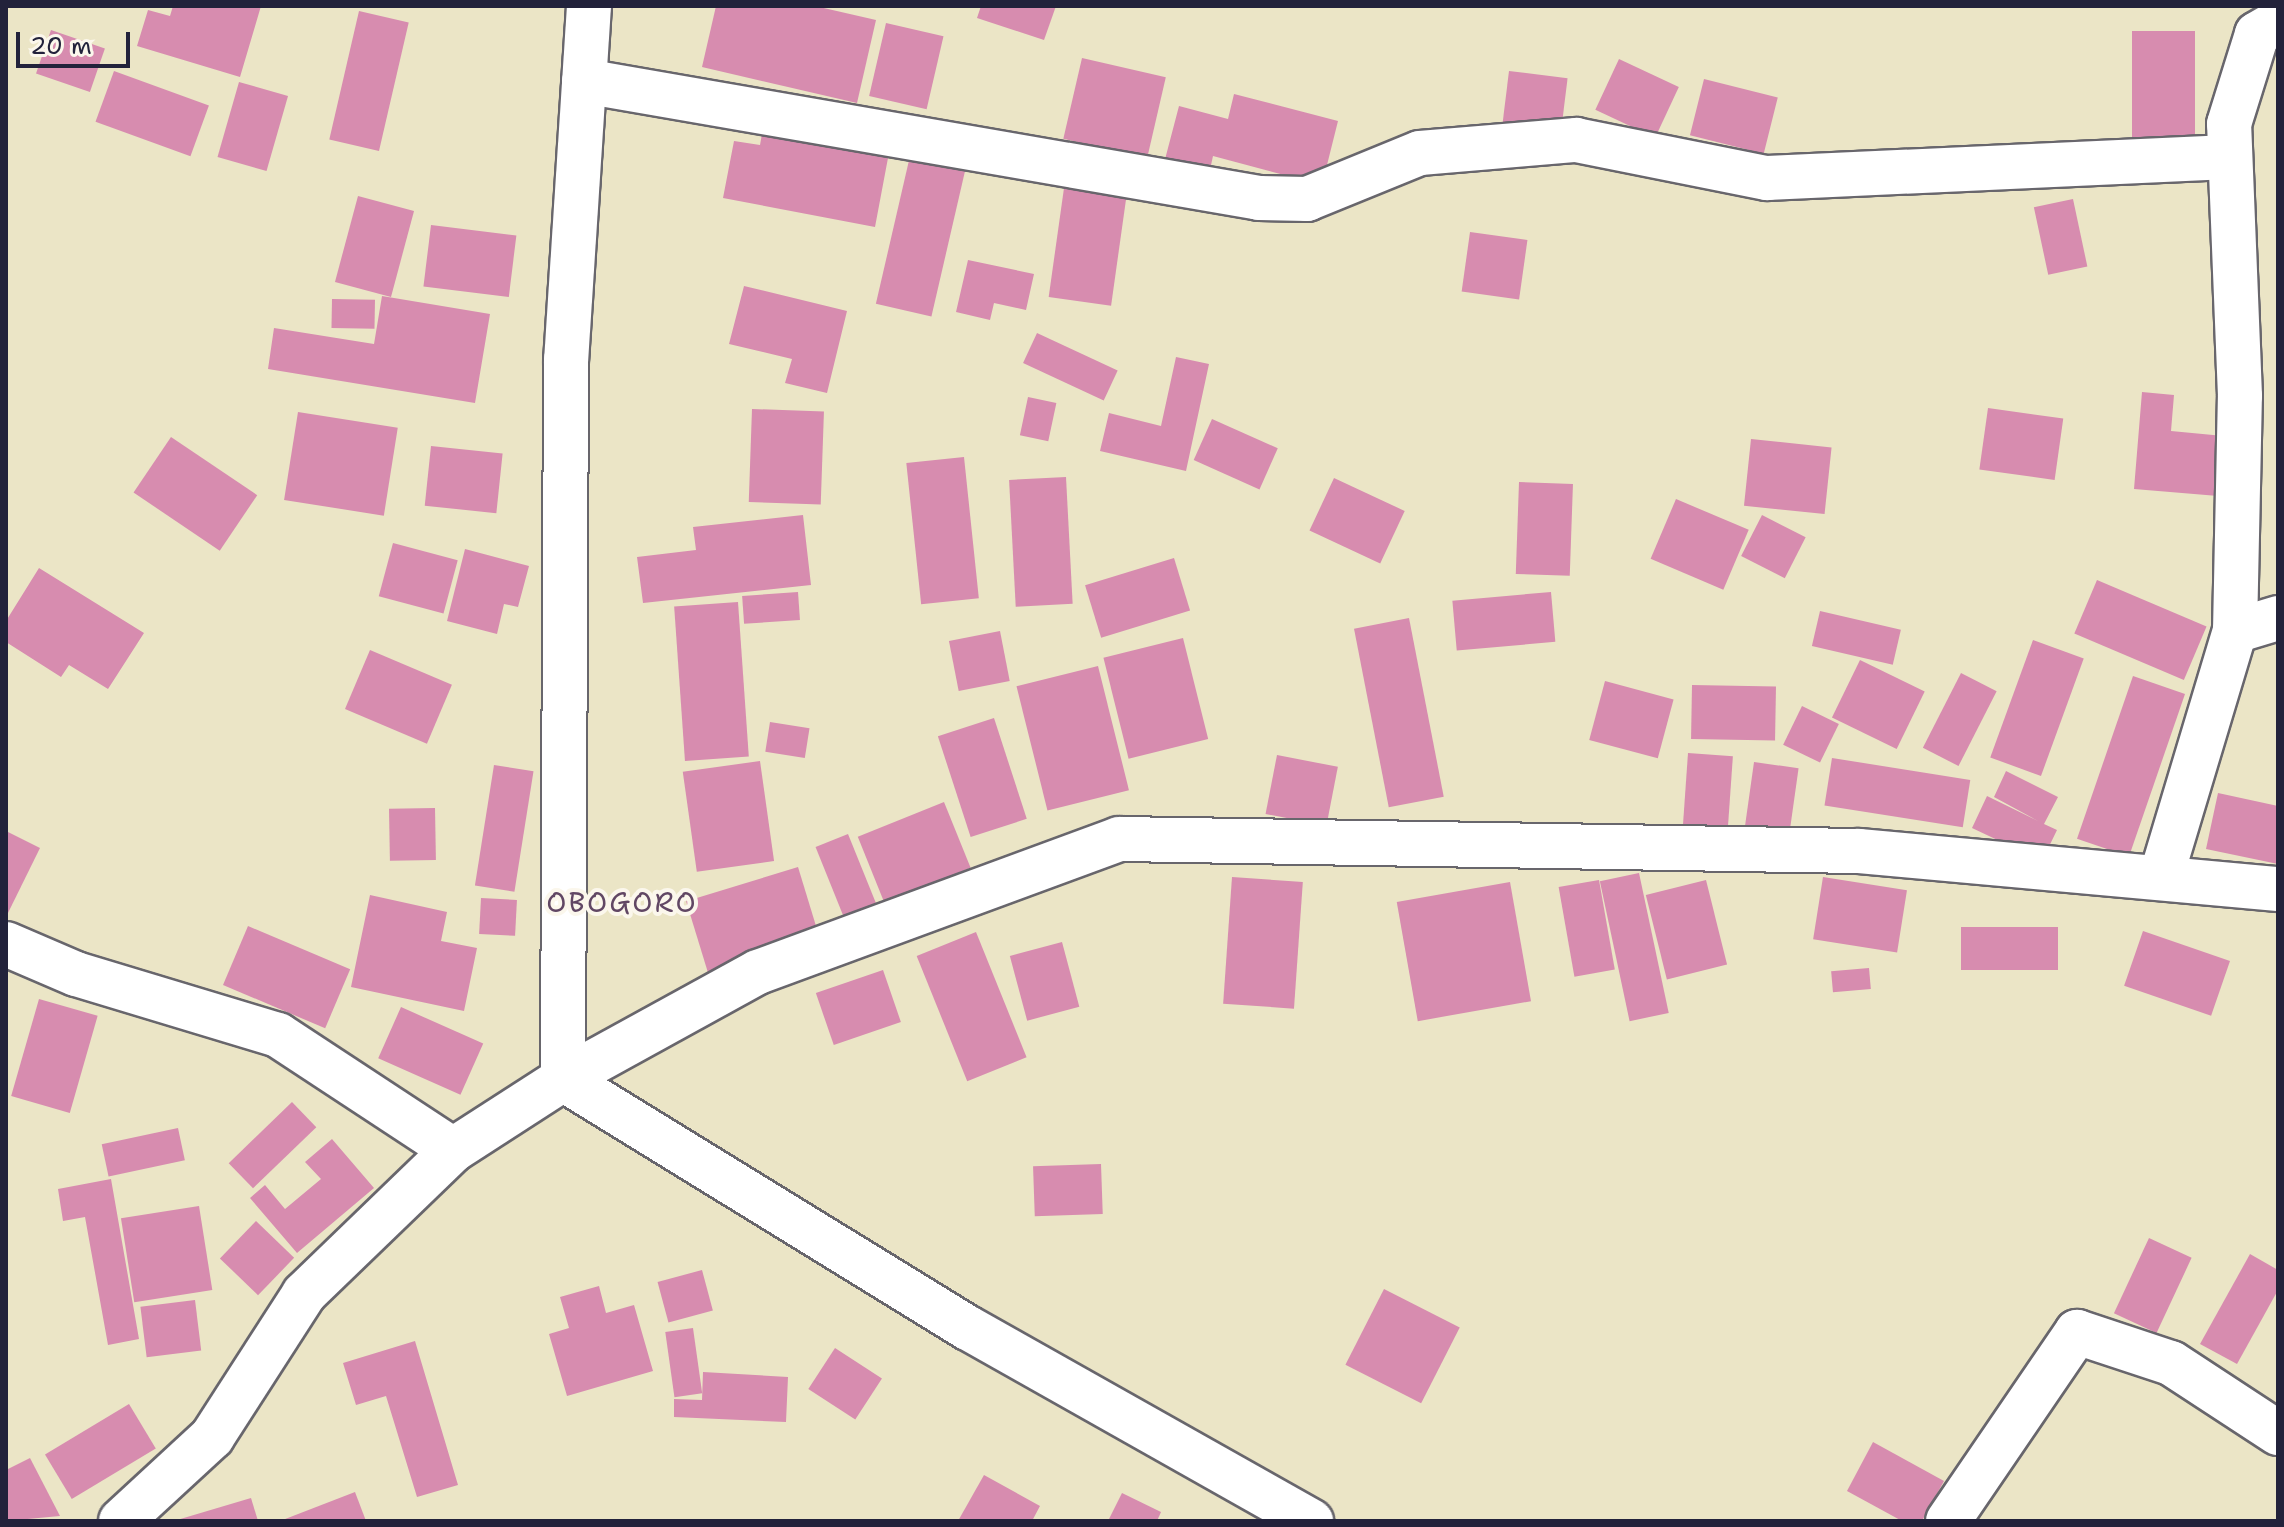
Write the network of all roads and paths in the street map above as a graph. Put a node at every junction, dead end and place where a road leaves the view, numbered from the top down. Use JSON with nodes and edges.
{"nodes":[{"id":1,"x":589,"y":6,"type":"edge"},
{"id":2,"x":2278,"y":22,"type":"edge"},
{"id":3,"x":584,"y":81,"type":"junction"},
{"id":4,"x":2229,"y":157,"type":"junction"},
{"id":5,"x":2278,"y":618,"type":"edge"},
{"id":6,"x":2235,"y":631,"type":"junction"},
{"id":7,"x":2161,"y":877,"type":"junction"},
{"id":8,"x":2278,"y":889,"type":"edge"},
{"id":9,"x":6,"y":944,"type":"edge"},
{"id":10,"x":563,"y":1079,"type":"junction"},
{"id":11,"x":453,"y":1150,"type":"junction"},
{"id":12,"x":2278,"y":1433,"type":"edge"},
{"id":13,"x":121,"y":1521,"type":"edge"},
{"id":14,"x":1311,"y":1521,"type":"edge"},
{"id":15,"x":1948,"y":1521,"type":"edge"}],
"edges":[{"from":1,"to":3,"type":"street"},
{"from":2,"to":4,"type":"street"},
{"from":3,"to":4,"type":"street"},
{"from":3,"to":10,"type":"street"},
{"from":4,"to":6,"type":"street"},
{"from":5,"to":6,"type":"street"},
{"from":6,"to":7,"type":"street"},
{"from":7,"to":8,"type":"street"},
{"from":7,"to":10,"type":"street"},
{"from":9,"to":11,"type":"street"},
{"from":10,"to":11,"type":"street"},
{"from":10,"to":14,"type":"street"},
{"from":11,"to":13,"type":"street"},
{"from":12,"to":15,"type":"street"}]}
